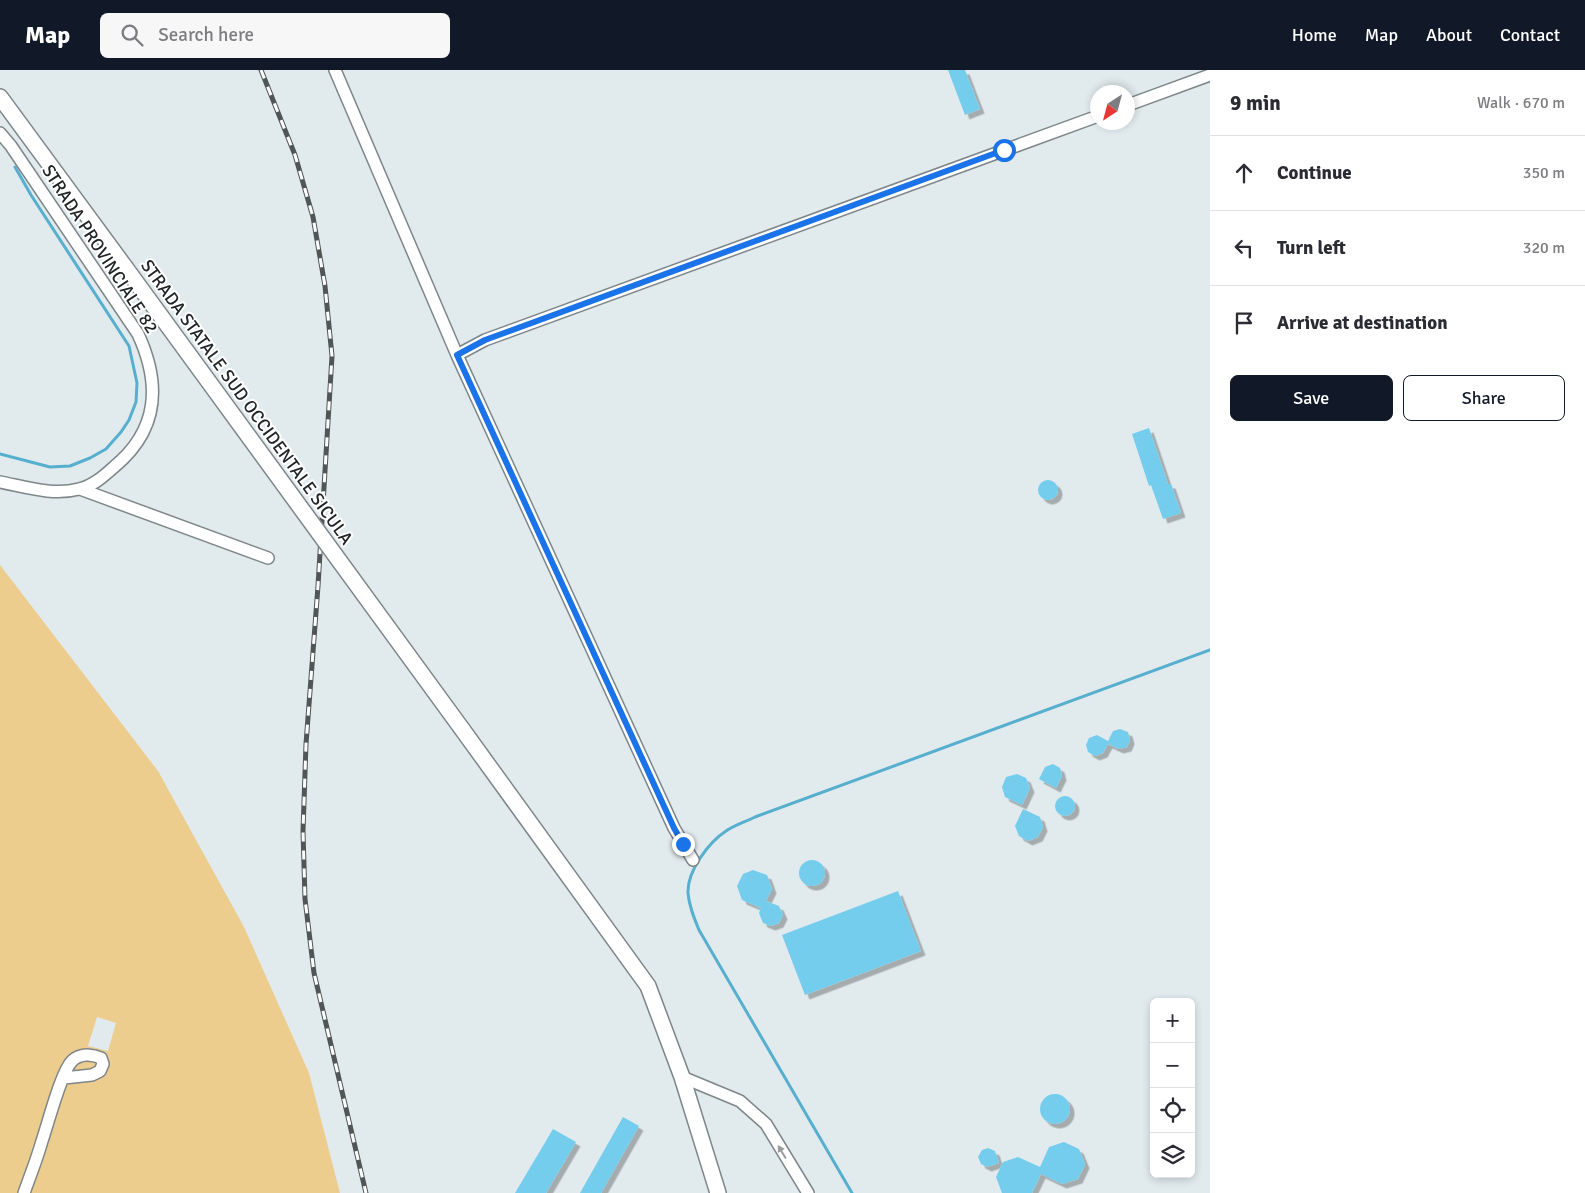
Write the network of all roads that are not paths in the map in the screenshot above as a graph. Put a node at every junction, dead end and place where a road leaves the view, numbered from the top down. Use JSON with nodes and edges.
{"nodes":[{"id":1,"x":335,"y":70,"type":"edge"},
{"id":2,"x":1210,"y":75,"type":"edge"},
{"id":3,"x":0,"y":97,"type":"edge"},
{"id":4,"x":1135,"y":102,"type":"edge"},
{"id":5,"x":1090,"y":119,"type":"edge"},
{"id":6,"x":0,"y":133,"type":"edge"},
{"id":7,"x":457,"y":355,"type":"junction"},
{"id":8,"x":0,"y":482,"type":"edge"},
{"id":9,"x":80,"y":489,"type":"junction"},
{"id":10,"x":268,"y":558,"type":"dead end"},
{"id":11,"x":693,"y":860,"type":"dead end"},
{"id":12,"x":64,"y":1078,"type":"dead end"},
{"id":13,"x":682,"y":1078,"type":"junction"},
{"id":14,"x":24,"y":1193,"type":"edge"},
{"id":15,"x":718,"y":1193,"type":"edge"},
{"id":16,"x":808,"y":1193,"type":"edge"}],
"edges":[{"from":1,"to":7,"type":"street"},
{"from":2,"to":4,"type":"street"},
{"from":3,"to":13,"type":"main road","name":"STRADA STATALE SUD OCCIDENTALE SICULA","bridge":true},
{"from":5,"to":7,"type":"street"},
{"from":6,"to":9,"type":"street","name":"STRADA PROVINCIALE 82"},
{"from":7,"to":11,"type":"street"},
{"from":8,"to":9,"type":"street","name":"STRADA PROVINCIALE 82"},
{"from":9,"to":10,"type":"street"},
{"from":12,"to":14,"type":"street"},
{"from":13,"to":15,"type":"main road","name":"STRADA STATALE SUD OCCIDENTALE SICULA"},
{"from":16,"to":13,"type":"street","one_way":true}]}
